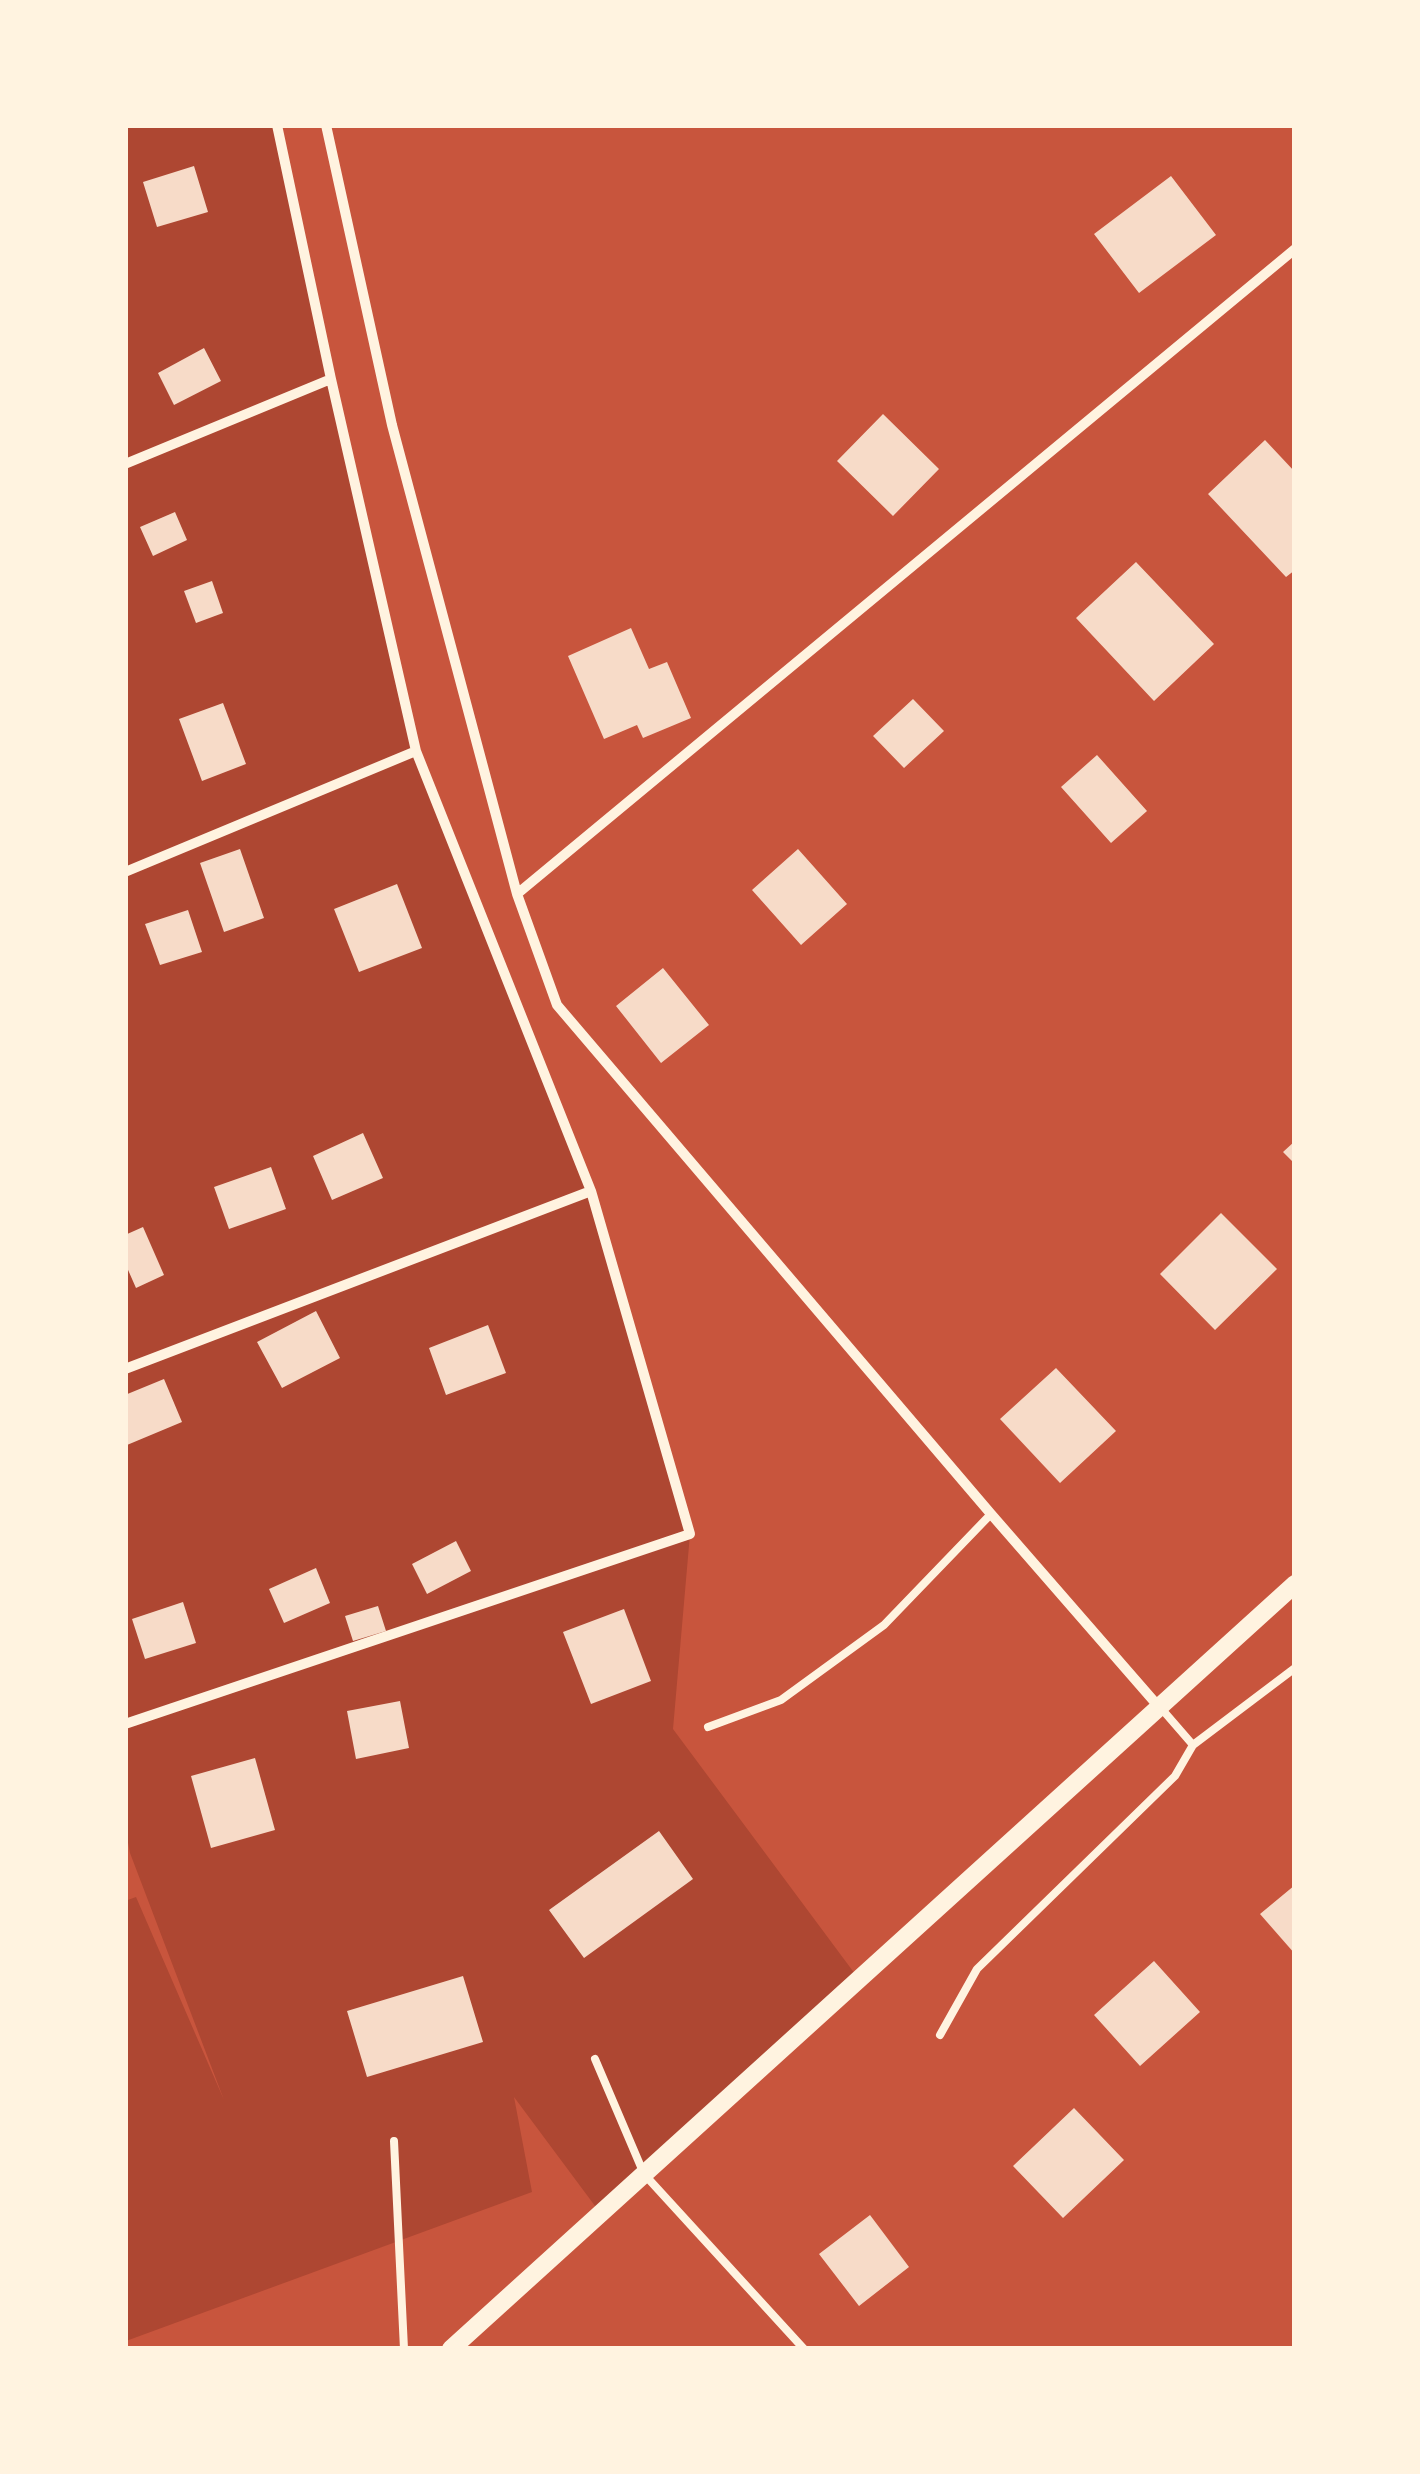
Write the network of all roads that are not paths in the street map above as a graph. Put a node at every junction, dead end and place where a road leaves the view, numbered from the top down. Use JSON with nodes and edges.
{"nodes":[{"id":1,"x":277,"y":125,"type":"edge"},
{"id":2,"x":326,"y":125,"type":"edge"},
{"id":3,"x":1295,"y":249,"type":"edge"},
{"id":4,"x":331,"y":379,"type":"junction"},
{"id":5,"x":125,"y":464,"type":"edge"},
{"id":6,"x":416,"y":751,"type":"junction"},
{"id":7,"x":125,"y":872,"type":"edge"},
{"id":8,"x":517,"y":894,"type":"junction"},
{"id":9,"x":591,"y":1191,"type":"junction"},
{"id":10,"x":125,"y":1369,"type":"edge"},
{"id":11,"x":991,"y":1514,"type":"junction"},
{"id":12,"x":1295,"y":1584,"type":"edge"},
{"id":13,"x":1295,"y":1668,"type":"edge"},
{"id":14,"x":1160,"y":1707,"type":"junction"},
{"id":15,"x":125,"y":1724,"type":"edge"},
{"id":16,"x":708,"y":1727,"type":"dead end"},
{"id":17,"x":1193,"y":1745,"type":"junction"},
{"id":18,"x":940,"y":2035,"type":"dead end"},
{"id":19,"x":595,"y":2059,"type":"dead end"},
{"id":20,"x":394,"y":2141,"type":"dead end"},
{"id":21,"x":644,"y":2174,"type":"junction"},
{"id":22,"x":404,"y":2349,"type":"edge"},
{"id":23,"x":451,"y":2349,"type":"edge"},
{"id":24,"x":804,"y":2349,"type":"edge"}],
"edges":[{"from":1,"to":4,"type":"street"},
{"from":2,"to":8,"type":"street"},
{"from":3,"to":8,"type":"street"},
{"from":4,"to":5,"type":"street"},
{"from":4,"to":6,"type":"street"},
{"from":6,"to":7,"type":"street"},
{"from":6,"to":9,"type":"street"},
{"from":8,"to":11,"type":"street"},
{"from":9,"to":10,"type":"street"},
{"from":9,"to":15,"type":"street"},
{"from":11,"to":14,"type":"street"},
{"from":11,"to":16,"type":"lane"},
{"from":12,"to":14,"type":"street"},
{"from":13,"to":17,"type":"lane"},
{"from":14,"to":17,"type":"lane"},
{"from":14,"to":21,"type":"street"},
{"from":17,"to":18,"type":"lane"},
{"from":19,"to":21,"type":"lane"},
{"from":20,"to":22,"type":"lane"},
{"from":21,"to":23,"type":"street"},
{"from":21,"to":24,"type":"lane"}]}
